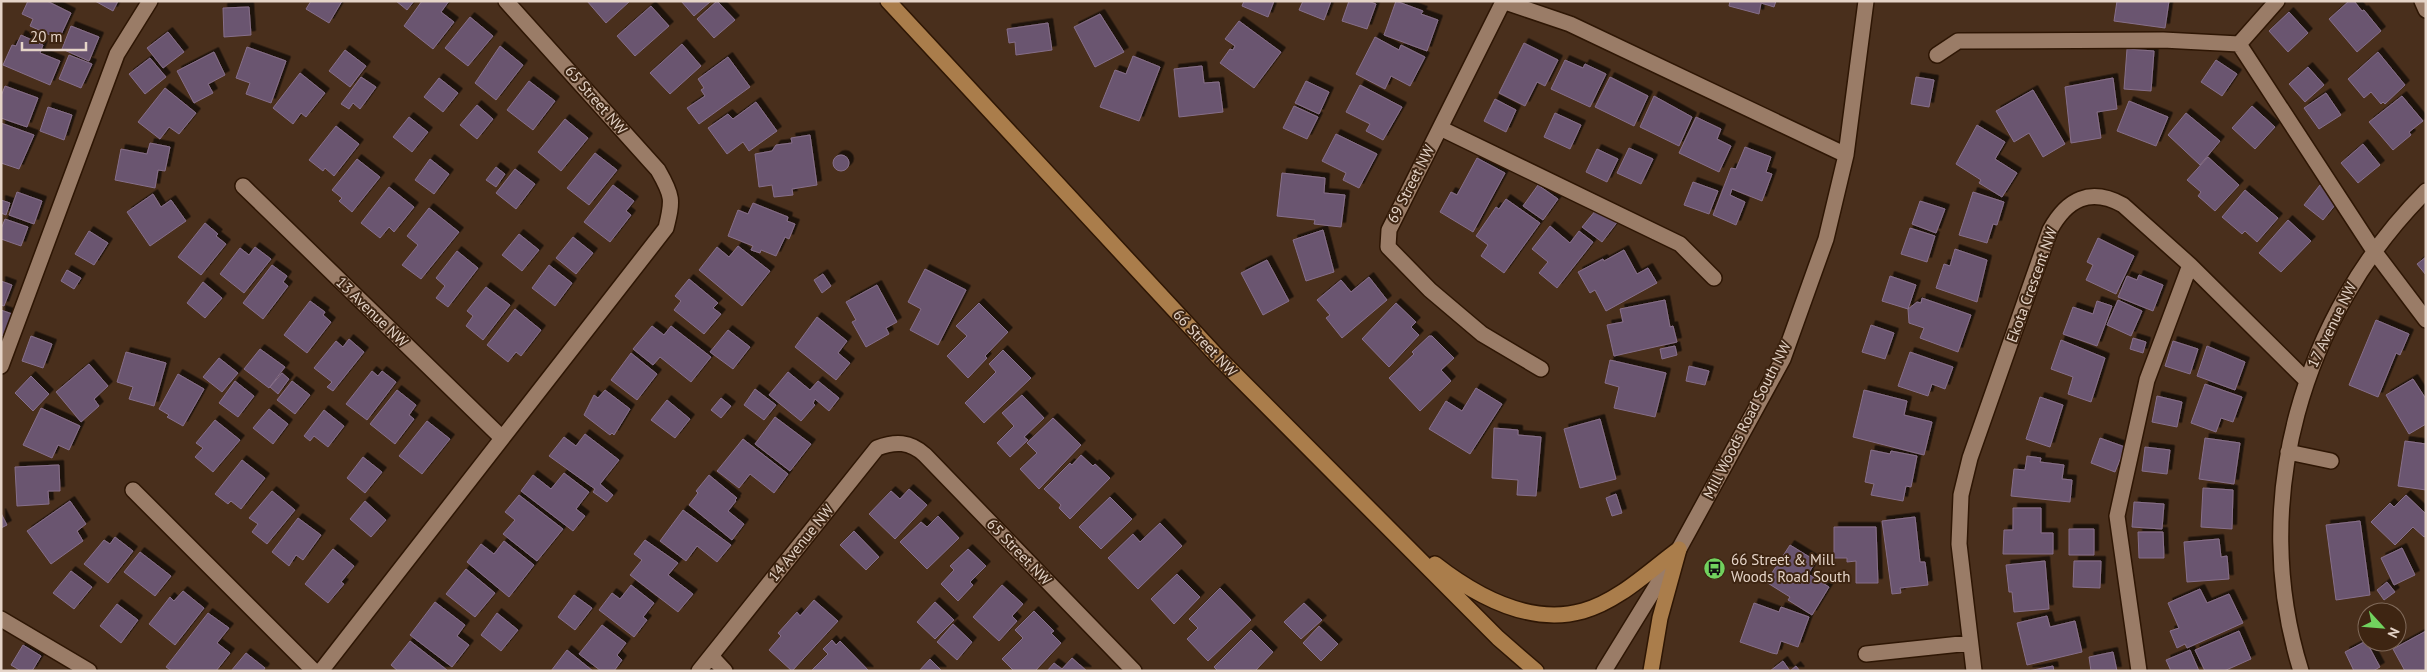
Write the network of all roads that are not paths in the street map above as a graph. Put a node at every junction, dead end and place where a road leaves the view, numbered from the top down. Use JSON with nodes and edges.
{"nodes":[{"id":1,"x":150,"y":1,"type":"edge"},
{"id":2,"x":506,"y":1,"type":"edge"},
{"id":3,"x":888,"y":1,"type":"edge"},
{"id":4,"x":1502,"y":1,"type":"edge"},
{"id":5,"x":1866,"y":1,"type":"edge"},
{"id":6,"x":2277,"y":1,"type":"edge"},
{"id":7,"x":2422,"y":1,"type":"edge"},
{"id":8,"x":2426,"y":10,"type":"edge"},
{"id":9,"x":2239,"y":44,"type":"junction"},
{"id":10,"x":1937,"y":55,"type":"dead end"},
{"id":11,"x":1440,"y":128,"type":"junction"},
{"id":12,"x":1846,"y":155,"type":"junction"},
{"id":13,"x":243,"y":186,"type":"dead end"},
{"id":14,"x":2426,"y":191,"type":"edge"},
{"id":15,"x":2374,"y":251,"type":"junction"},
{"id":16,"x":2190,"y":265,"type":"junction"},
{"id":17,"x":1714,"y":278,"type":"dead end"},
{"id":18,"x":2426,"y":320,"type":"edge"},
{"id":19,"x":1,"y":366,"type":"edge"},
{"id":20,"x":1541,"y":369,"type":"dead end"},
{"id":21,"x":2306,"y":380,"type":"junction"},
{"id":22,"x":502,"y":438,"type":"junction"},
{"id":23,"x":899,"y":443,"type":"joint"},
{"id":24,"x":2288,"y":452,"type":"junction"},
{"id":25,"x":2331,"y":461,"type":"dead end"},
{"id":26,"x":133,"y":490,"type":"dead end"},
{"id":27,"x":1390,"y":531,"type":"junction"},
{"id":28,"x":1679,"y":549,"type":"junction"},
{"id":29,"x":1,"y":619,"type":"edge"},
{"id":30,"x":1970,"y":643,"type":"junction"},
{"id":31,"x":1866,"y":654,"type":"dead end"},
{"id":32,"x":710,"y":656,"type":"junction"},
{"id":33,"x":89,"y":671,"type":"edge"},
{"id":34,"x":314,"y":671,"type":"edge"},
{"id":35,"x":321,"y":671,"type":"edge"},
{"id":36,"x":699,"y":671,"type":"edge"},
{"id":37,"x":725,"y":671,"type":"edge"},
{"id":38,"x":1134,"y":671,"type":"edge"},
{"id":39,"x":1536,"y":671,"type":"edge"},
{"id":40,"x":1604,"y":671,"type":"edge"},
{"id":41,"x":1651,"y":671,"type":"edge"},
{"id":42,"x":1974,"y":671,"type":"edge"},
{"id":43,"x":2139,"y":671,"type":"edge"},
{"id":44,"x":2300,"y":671,"type":"edge"}],
"edges":[{"from":1,"to":19,"type":"street"},
{"from":2,"to":22,"type":"street","name":"65 Street NW"},
{"from":3,"to":27,"type":"main road","name":"66 Street NW"},
{"from":4,"to":11,"type":"street","name":"69 Street NW"},
{"from":4,"to":12,"type":"street","name":"69 Street NW"},
{"from":5,"to":12,"type":"street","name":"Mill Woods Road South NW"},
{"from":6,"to":9,"type":"street"},
{"from":7,"to":8,"type":"street"},
{"from":9,"to":10,"type":"street"},
{"from":9,"to":15,"type":"street"},
{"from":11,"to":17,"type":"street"},
{"from":11,"to":20,"type":"street","name":"69 Street NW"},
{"from":12,"to":28,"type":"street","name":"Mill Woods Road South NW"},
{"from":13,"to":22,"type":"street","name":"13 Avenue NW"},
{"from":14,"to":15,"type":"street","name":"17 Avenue NW"},
{"from":15,"to":18,"type":"street"},
{"from":15,"to":21,"type":"street","name":"17 Avenue NW"},
{"from":16,"to":21,"type":"street","name":"Ekota Crescent NW"},
{"from":16,"to":30,"type":"street","name":"Ekota Crescent NW"},
{"from":16,"to":43,"type":"street"},
{"from":21,"to":24,"type":"street","name":"17 Avenue NW"},
{"from":22,"to":35,"type":"street"},
{"from":23,"to":32,"type":"street","name":"14 Avenue NW"},
{"from":23,"to":38,"type":"street","name":"65 Street NW"},
{"from":24,"to":25,"type":"street"},
{"from":24,"to":44,"type":"street","name":"17 Avenue NW"},
{"from":26,"to":34,"type":"street"},
{"from":27,"to":28,"type":"main road"},
{"from":27,"to":39,"type":"main road","name":"66 Street NW"},
{"from":28,"to":40,"type":"street","name":"Mill Woods Road South NW"},
{"from":28,"to":41,"type":"main road"},
{"from":29,"to":33,"type":"street"},
{"from":30,"to":31,"type":"street"},
{"from":30,"to":42,"type":"street","name":"Ekota Crescent NW"},
{"from":32,"to":36,"type":"street","name":"14 Avenue NW"},
{"from":32,"to":37,"type":"street"}]}
